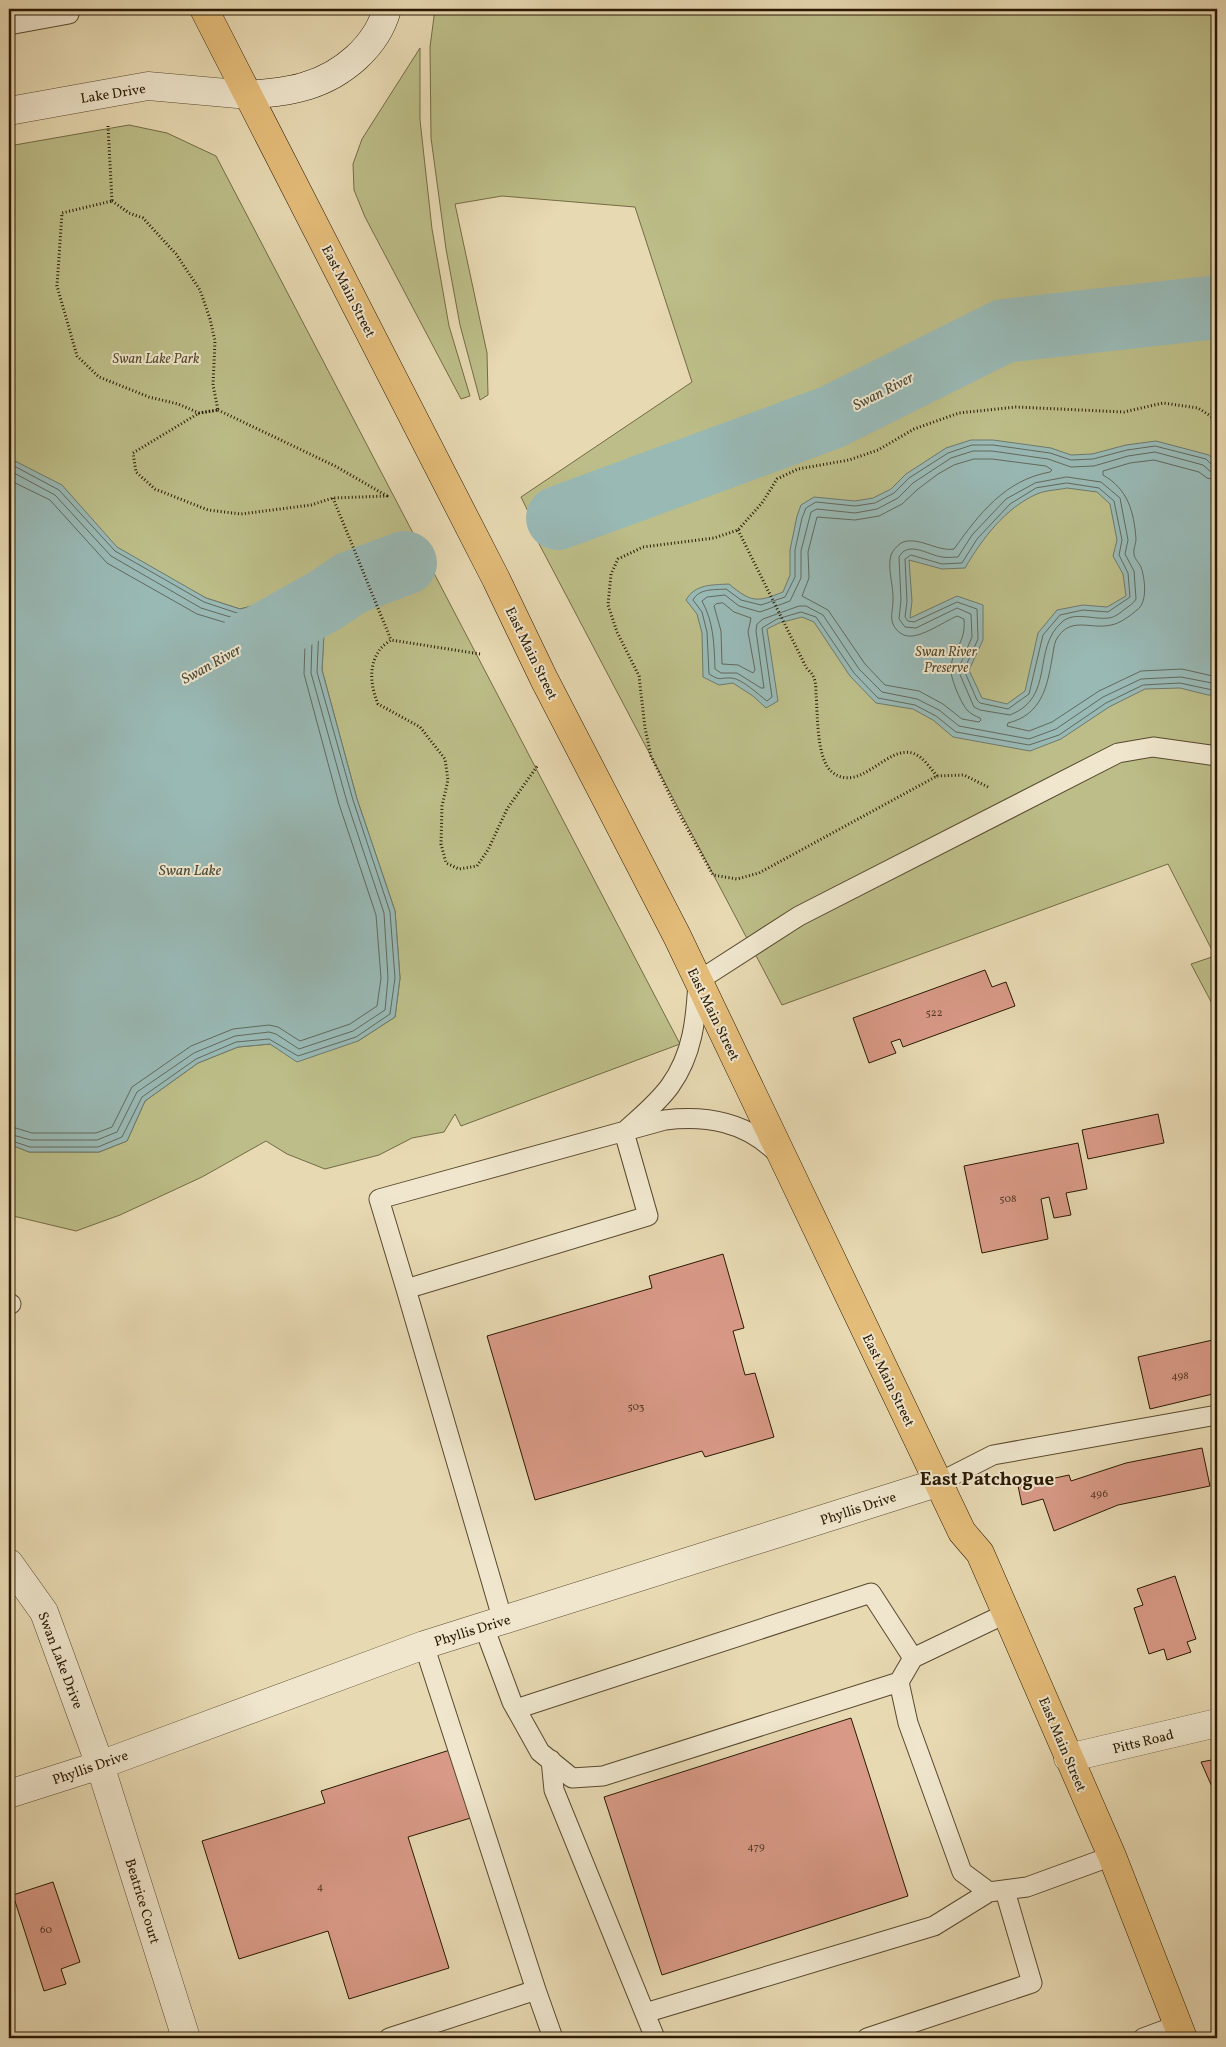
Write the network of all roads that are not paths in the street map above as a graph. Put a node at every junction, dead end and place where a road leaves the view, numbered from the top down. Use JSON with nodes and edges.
{"nodes":[{"id":1,"x":204,"y":9,"type":"edge"},
{"id":2,"x":388,"y":9,"type":"edge"},
{"id":3,"x":69,"y":11,"type":"edge"},
{"id":4,"x":9,"y":25,"type":"edge"},
{"id":5,"x":249,"y":95,"type":"junction"},
{"id":6,"x":9,"y":111,"type":"edge"},
{"id":7,"x":1217,"y":756,"type":"edge"},
{"id":8,"x":698,"y":981,"type":"junction"},
{"id":9,"x":624,"y":1132,"type":"junction"},
{"id":10,"x":783,"y":1158,"type":"junction"},
{"id":11,"x":406,"y":1289,"type":"junction"},
{"id":12,"x":1217,"y":1414,"type":"edge"},
{"id":13,"x":940,"y":1482,"type":"junction"},
{"id":14,"x":9,"y":1563,"type":"edge"},
{"id":15,"x":1006,"y":1613,"type":"junction"},
{"id":16,"x":493,"y":1624,"type":"junction"},
{"id":17,"x":424,"y":1645,"type":"junction"},
{"id":18,"x":913,"y":1658,"type":"junction"},
{"id":19,"x":900,"y":1682,"type":"junction"},
{"id":20,"x":516,"y":1709,"type":"junction"},
{"id":21,"x":1217,"y":1723,"type":"edge"},
{"id":22,"x":1068,"y":1758,"type":"junction"},
{"id":23,"x":550,"y":1760,"type":"junction"},
{"id":24,"x":100,"y":1765,"type":"junction"},
{"id":25,"x":9,"y":1794,"type":"edge"},
{"id":26,"x":1112,"y":1856,"type":"junction"},
{"id":27,"x":997,"y":1891,"type":"junction"},
{"id":28,"x":536,"y":1990,"type":"junction"},
{"id":29,"x":645,"y":2013,"type":"junction"},
{"id":30,"x":1181,"y":2032,"type":"edge"},
{"id":31,"x":186,"y":2038,"type":"edge"},
{"id":32,"x":389,"y":2038,"type":"edge"},
{"id":33,"x":552,"y":2038,"type":"edge"},
{"id":34,"x":655,"y":2038,"type":"edge"},
{"id":35,"x":867,"y":2038,"type":"edge"},
{"id":36,"x":1143,"y":2038,"type":"edge"}],
"edges":[{"from":1,"to":5,"type":"main road","name":"East Main Street"},
{"from":2,"to":5,"type":"street","name":"Lake Drive"},
{"from":3,"to":4,"type":"lane"},
{"from":5,"to":6,"type":"street","name":"Lake Drive"},
{"from":5,"to":8,"type":"main road","name":"East Main Street"},
{"from":7,"to":8,"type":"lane"},
{"from":8,"to":9,"type":"lane"},
{"from":8,"to":10,"type":"main road","name":"East Main Street"},
{"from":9,"to":10,"type":"lane"},
{"from":9,"to":11,"type":"lane"},
{"from":9,"to":11,"type":"lane"},
{"from":10,"to":13,"type":"main road","name":"East Main Street"},
{"from":11,"to":16,"type":"lane"},
{"from":12,"to":13,"type":"lane"},
{"from":13,"to":15,"type":"main road","name":"East Main Street"},
{"from":13,"to":16,"type":"street","name":"Phyllis Drive"},
{"from":14,"to":24,"type":"street","name":"Swan Lake Drive"},
{"from":15,"to":18,"type":"lane"},
{"from":15,"to":22,"type":"main road","name":"East Main Street"},
{"from":16,"to":17,"type":"street","name":"Phyllis Drive"},
{"from":16,"to":20,"type":"lane"},
{"from":17,"to":24,"type":"street","name":"Phyllis Drive"},
{"from":17,"to":28,"type":"lane"},
{"from":18,"to":19,"type":"lane"},
{"from":18,"to":20,"type":"lane"},
{"from":19,"to":23,"type":"lane"},
{"from":19,"to":27,"type":"lane"},
{"from":20,"to":23,"type":"lane"},
{"from":21,"to":22,"type":"street","name":"Pitts Road"},
{"from":22,"to":26,"type":"main road","name":"East Main Street"},
{"from":23,"to":29,"type":"lane"},
{"from":24,"to":25,"type":"street","name":"Phyllis Drive"},
{"from":24,"to":31,"type":"street","name":"Beatrice Court"},
{"from":26,"to":27,"type":"lane"},
{"from":26,"to":30,"type":"main road","name":"East Main Street"},
{"from":27,"to":29,"type":"lane"},
{"from":27,"to":35,"type":"lane"},
{"from":28,"to":32,"type":"lane"},
{"from":28,"to":33,"type":"lane"},
{"from":29,"to":34,"type":"lane"},
{"from":30,"to":36,"type":"lane"}]}
